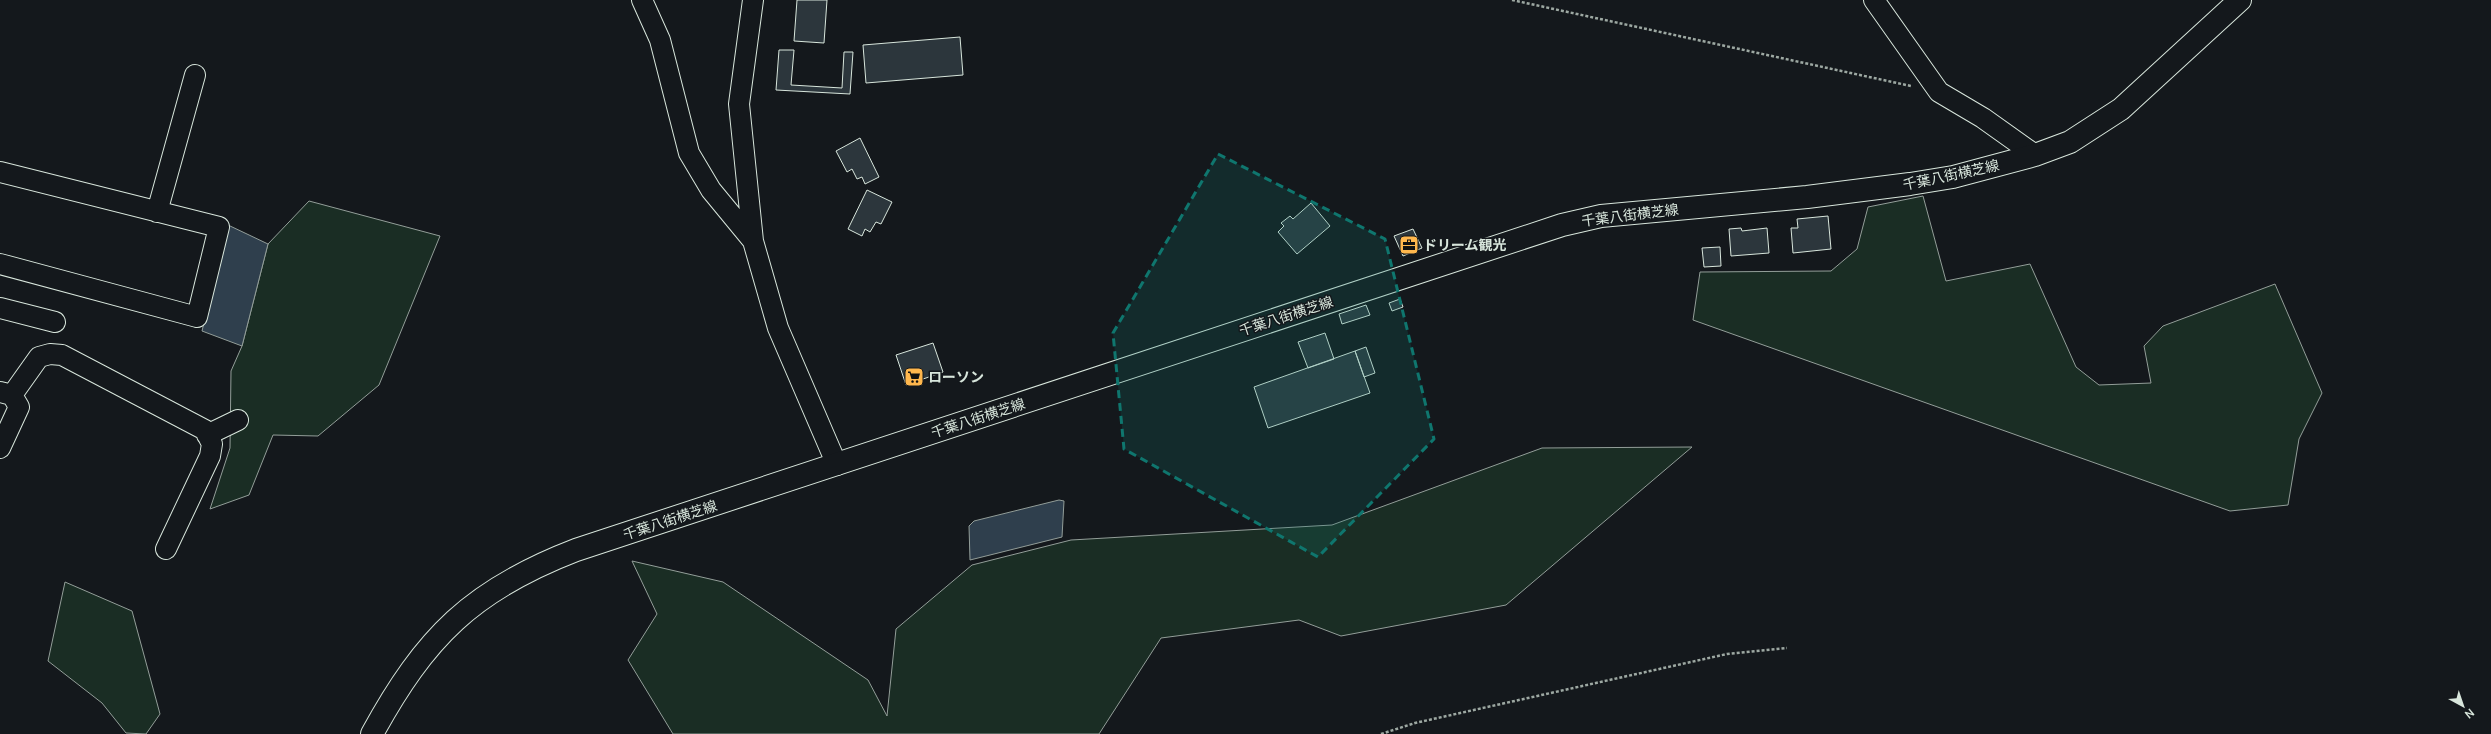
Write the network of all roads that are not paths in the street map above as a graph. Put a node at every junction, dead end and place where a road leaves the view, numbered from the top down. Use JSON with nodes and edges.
{"nodes":[{"id":1,"x":642,"y":0,"type":"edge"},
{"id":2,"x":753,"y":0,"type":"edge"},
{"id":3,"x":1874,"y":0,"type":"edge"},
{"id":4,"x":2240,"y":0,"type":"edge"},
{"id":5,"x":195,"y":74,"type":"dead end"},
{"id":6,"x":2035,"y":155,"type":"junction"},
{"id":7,"x":0,"y":172,"type":"edge"},
{"id":8,"x":157,"y":212,"type":"junction"},
{"id":9,"x":753,"y":241,"type":"junction"},
{"id":10,"x":0,"y":264,"type":"edge"},
{"id":11,"x":0,"y":308,"type":"edge"},
{"id":12,"x":55,"y":322,"type":"dead end"},
{"id":13,"x":6,"y":393,"type":"edge"},
{"id":14,"x":238,"y":420,"type":"dead end"},
{"id":15,"x":207,"y":435,"type":"junction"},
{"id":16,"x":0,"y":448,"type":"edge"},
{"id":17,"x":837,"y":465,"type":"junction"},
{"id":18,"x":166,"y":549,"type":"dead end"},
{"id":19,"x":372,"y":734,"type":"edge"}],
"edges":[{"from":1,"to":9,"type":"street"},
{"from":2,"to":9,"type":"street"},
{"from":3,"to":6,"type":"street"},
{"from":4,"to":6,"type":"main road","name":"千葉八街横芝線"},
{"from":5,"to":8,"type":"street"},
{"from":6,"to":17,"type":"main road","name":"千葉八街横芝線"},
{"from":7,"to":8,"type":"street"},
{"from":8,"to":10,"type":"street"},
{"from":9,"to":17,"type":"street"},
{"from":11,"to":12,"type":"street"},
{"from":13,"to":15,"type":"street"},
{"from":13,"to":16,"type":"street"},
{"from":14,"to":15,"type":"street"},
{"from":15,"to":18,"type":"street"},
{"from":17,"to":19,"type":"main road","name":"千葉八街横芝線"}]}
